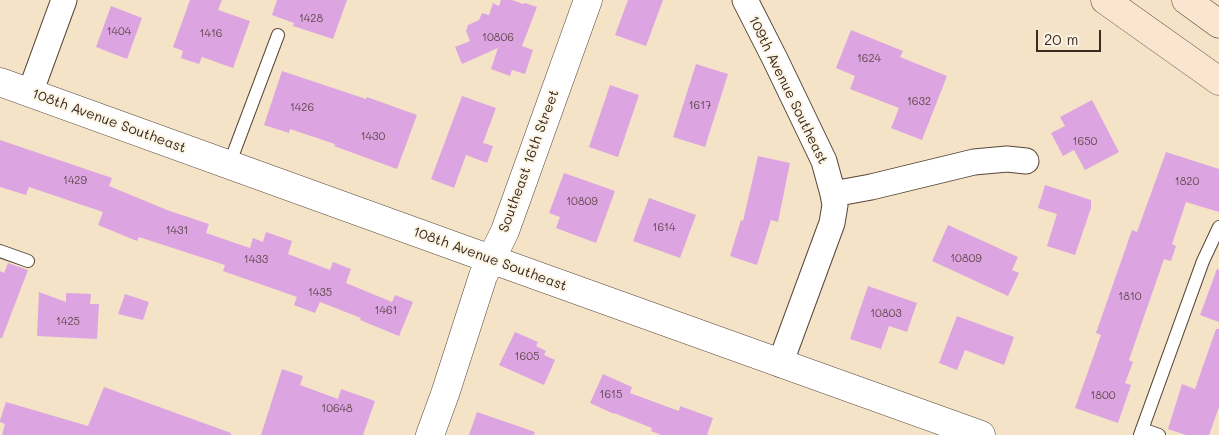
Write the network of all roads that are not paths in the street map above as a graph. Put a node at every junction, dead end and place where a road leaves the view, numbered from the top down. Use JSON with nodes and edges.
{"nodes":[{"id":1,"x":64,"y":0,"type":"edge"},
{"id":2,"x":588,"y":0,"type":"edge"},
{"id":3,"x":745,"y":0,"type":"edge"},
{"id":4,"x":1105,"y":0,"type":"edge"},
{"id":5,"x":1186,"y":0,"type":"edge"},
{"id":6,"x":1219,"y":24,"type":"edge"},
{"id":7,"x":278,"y":35,"type":"dead end"},
{"id":8,"x":1219,"y":81,"type":"edge"},
{"id":9,"x":0,"y":82,"type":"edge"},
{"id":10,"x":30,"y":93,"type":"junction"},
{"id":11,"x":1026,"y":161,"type":"dead end"},
{"id":12,"x":230,"y":165,"type":"junction"},
{"id":13,"x":833,"y":194,"type":"junction"},
{"id":14,"x":1219,"y":227,"type":"edge"},
{"id":15,"x":0,"y":251,"type":"edge"},
{"id":16,"x":490,"y":259,"type":"junction"},
{"id":17,"x":28,"y":261,"type":"dead end"},
{"id":18,"x":780,"y":364,"type":"junction"},
{"id":19,"x":1141,"y":432,"type":"edge"},
{"id":20,"x":430,"y":435,"type":"edge"},
{"id":21,"x":981,"y":435,"type":"edge"},
{"id":22,"x":1159,"y":435,"type":"edge"}],
"edges":[{"from":1,"to":10,"type":"street"},
{"from":2,"to":16,"type":"street","name":"Southeast 16th Street"},
{"from":3,"to":13,"type":"street","name":"109th Avenue Southeast"},
{"from":4,"to":8,"type":"main road"},
{"from":5,"to":6,"type":"main road"},
{"from":7,"to":12,"type":"lane"},
{"from":9,"to":10,"type":"street","name":"108th Avenue Southeast"},
{"from":10,"to":12,"type":"street","name":"108th Avenue Southeast"},
{"from":11,"to":13,"type":"street"},
{"from":12,"to":16,"type":"street","name":"108th Avenue Southeast"},
{"from":13,"to":18,"type":"street","name":"109th Avenue Southeast"},
{"from":14,"to":19,"type":"lane"},
{"from":15,"to":17,"type":"lane"},
{"from":16,"to":18,"type":"street","name":"108th Avenue Southeast"},
{"from":16,"to":20,"type":"street","name":"Southeast 16th Street"},
{"from":18,"to":21,"type":"street","name":"108th Avenue Southeast"},
{"from":19,"to":22,"type":"lane"}]}
